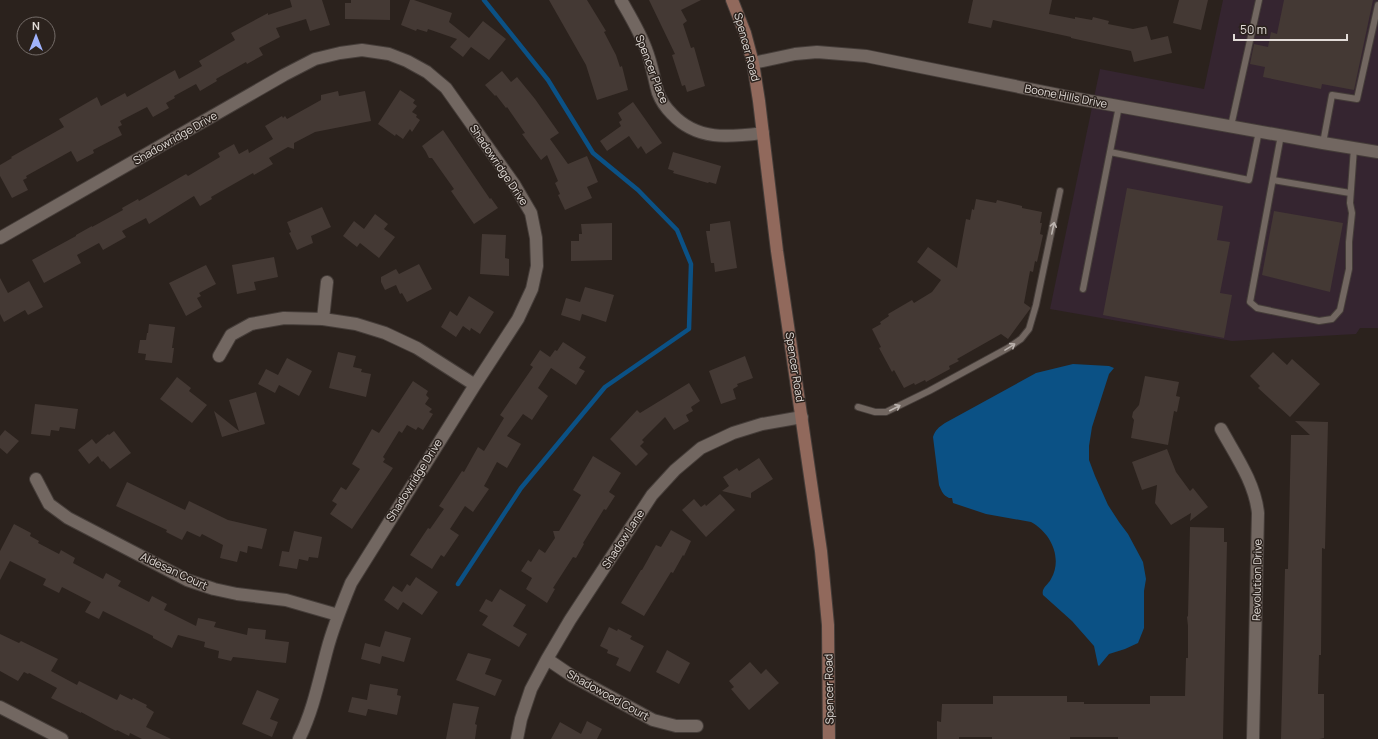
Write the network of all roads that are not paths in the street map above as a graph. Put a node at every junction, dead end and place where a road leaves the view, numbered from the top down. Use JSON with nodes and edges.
{"nodes":[{"id":1,"x":621,"y":0,"type":"edge"},
{"id":2,"x":732,"y":0,"type":"edge"},
{"id":3,"x":1259,"y":0,"type":"edge"},
{"id":4,"x":1378,"y":5,"type":"edge"},
{"id":5,"x":753,"y":63,"type":"junction"},
{"id":6,"x":1119,"y":106,"type":"junction"},
{"id":7,"x":1231,"y":126,"type":"junction"},
{"id":8,"x":1259,"y":131,"type":"junction"},
{"id":9,"x":763,"y":133,"type":"junction"},
{"id":10,"x":1281,"y":135,"type":"junction"},
{"id":11,"x":1323,"y":143,"type":"junction"},
{"id":12,"x":1354,"y":148,"type":"junction"},
{"id":13,"x":1110,"y":152,"type":"junction"},
{"id":14,"x":1378,"y":152,"type":"edge"},
{"id":15,"x":1272,"y":180,"type":"junction"},
{"id":16,"x":1060,"y":191,"type":"dead end"},
{"id":17,"x":1350,"y":193,"type":"junction"},
{"id":18,"x":0,"y":238,"type":"edge"},
{"id":19,"x":327,"y":282,"type":"dead end"},
{"id":20,"x":1083,"y":289,"type":"dead end"},
{"id":21,"x":323,"y":318,"type":"junction"},
{"id":22,"x":219,"y":356,"type":"dead end"},
{"id":23,"x":475,"y":385,"type":"junction"},
{"id":24,"x":858,"y":407,"type":"dead end"},
{"id":25,"x":802,"y":417,"type":"junction"},
{"id":26,"x":1221,"y":429,"type":"dead end"},
{"id":27,"x":36,"y":479,"type":"dead end"},
{"id":28,"x":338,"y":615,"type":"junction"},
{"id":29,"x":547,"y":659,"type":"junction"},
{"id":30,"x":0,"y":707,"type":"edge"},
{"id":31,"x":697,"y":726,"type":"dead end"},
{"id":32,"x":62,"y":739,"type":"edge"},
{"id":33,"x":299,"y":739,"type":"edge"},
{"id":34,"x":517,"y":739,"type":"edge"},
{"id":35,"x":830,"y":739,"type":"edge"},
{"id":36,"x":1253,"y":739,"type":"edge"}],
"edges":[{"from":1,"to":9,"type":"street","name":"Spencer Place"},
{"from":2,"to":5,"type":"main road","name":"Spencer Road"},
{"from":3,"to":7,"type":"lane"},
{"from":4,"to":11,"type":"lane"},
{"from":5,"to":6,"type":"street","name":"Boone Hills Drive"},
{"from":5,"to":9,"type":"main road","name":"Spencer Road"},
{"from":6,"to":7,"type":"street","name":"Boone Hills Drive"},
{"from":6,"to":13,"type":"lane"},
{"from":7,"to":8,"type":"street","name":"Boone Hills Drive"},
{"from":8,"to":10,"type":"street","name":"Boone Hills Drive"},
{"from":8,"to":13,"type":"lane"},
{"from":9,"to":25,"type":"main road","name":"Spencer Road"},
{"from":10,"to":11,"type":"street","name":"Boone Hills Drive"},
{"from":10,"to":15,"type":"lane"},
{"from":11,"to":12,"type":"street","name":"Boone Hills Drive"},
{"from":12,"to":14,"type":"street","name":"Boone Hills Drive"},
{"from":12,"to":17,"type":"lane"},
{"from":13,"to":20,"type":"lane"},
{"from":15,"to":17,"type":"lane"},
{"from":15,"to":17,"type":"lane"},
{"from":24,"to":16,"type":"lane","one_way":true},
{"from":18,"to":23,"type":"street","name":"Shadowridge Drive"},
{"from":19,"to":21,"type":"street"},
{"from":21,"to":22,"type":"street"},
{"from":21,"to":23,"type":"street"},
{"from":23,"to":28,"type":"street","name":"Shadowridge Drive"},
{"from":25,"to":29,"type":"street","name":"Shadow Lane"},
{"from":25,"to":35,"type":"main road","name":"Spencer Road"},
{"from":26,"to":36,"type":"street","name":"Revolution Drive"},
{"from":27,"to":28,"type":"street","name":"Aldesan Court"},
{"from":28,"to":33,"type":"street","name":"Shadowridge Drive"},
{"from":29,"to":31,"type":"street","name":"Shadowood Court"},
{"from":29,"to":34,"type":"street","name":"Shadow Lane"},
{"from":30,"to":32,"type":"street"}]}
